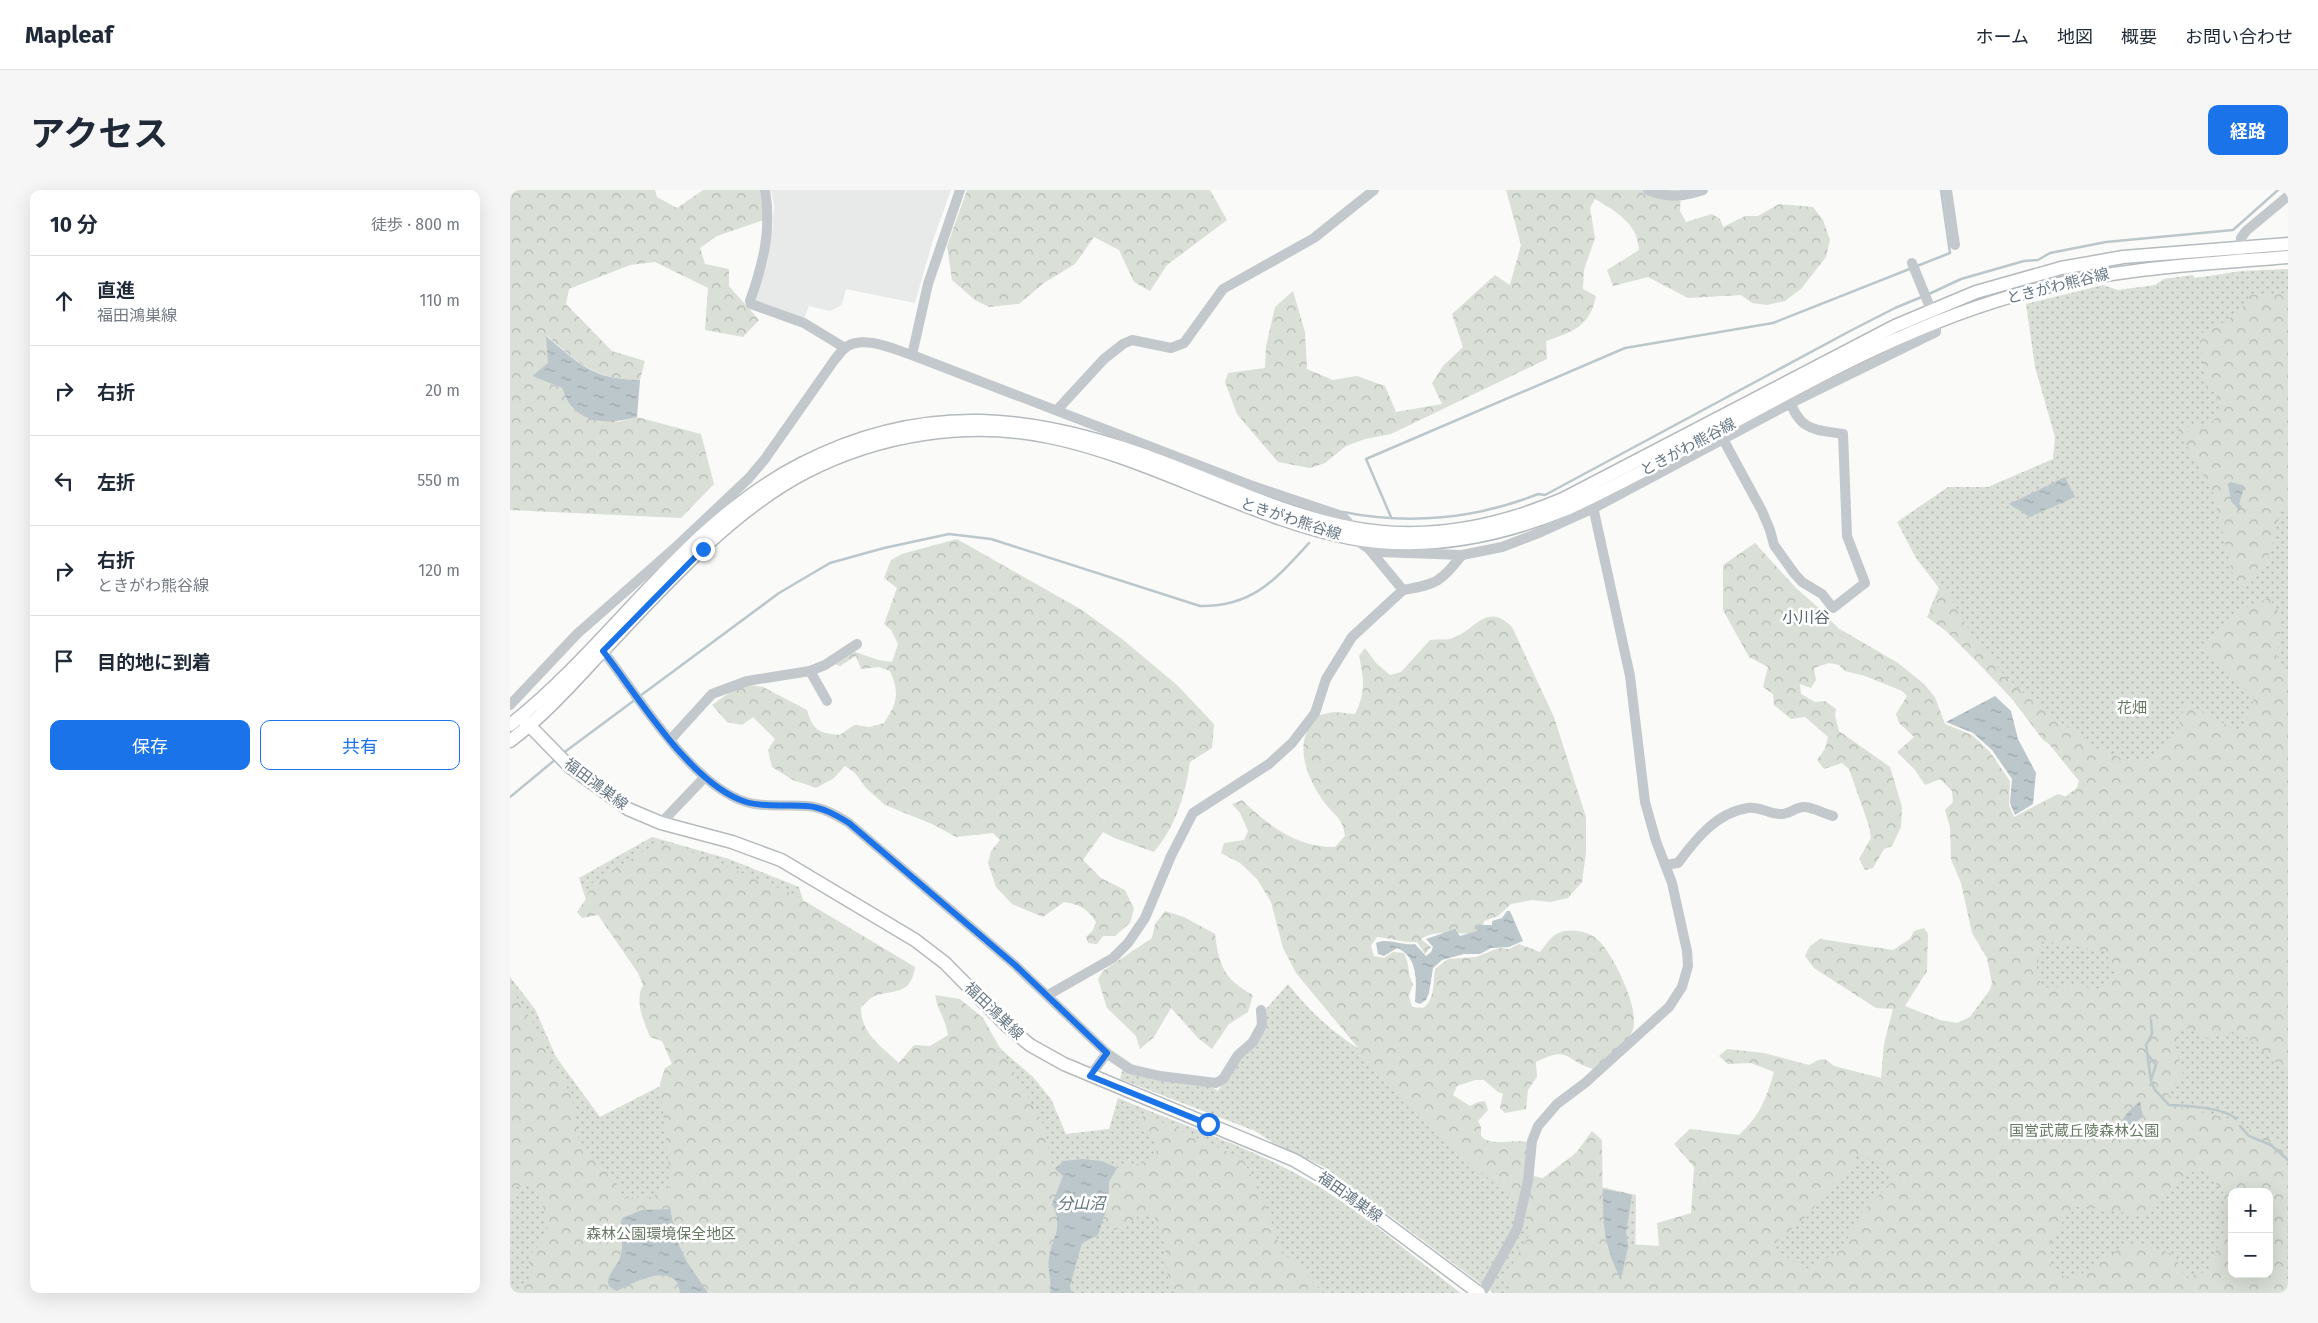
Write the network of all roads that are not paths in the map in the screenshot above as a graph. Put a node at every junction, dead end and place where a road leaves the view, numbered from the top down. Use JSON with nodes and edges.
{"nodes":[{"id":1,"x":766,"y":190,"type":"edge"},
{"id":2,"x":960,"y":190,"type":"edge"},
{"id":3,"x":1374,"y":190,"type":"edge"},
{"id":4,"x":1648,"y":190,"type":"edge"},
{"id":5,"x":1703,"y":190,"type":"edge"},
{"id":6,"x":1947,"y":190,"type":"edge"},
{"id":7,"x":2288,"y":196,"type":"edge"},
{"id":8,"x":2288,"y":244,"type":"edge"},
{"id":9,"x":1955,"y":245,"type":"dead end"},
{"id":10,"x":2240,"y":247,"type":"junction"},
{"id":11,"x":2288,"y":257,"type":"edge"},
{"id":12,"x":2240,"y":261,"type":"junction"},
{"id":13,"x":1912,"y":263,"type":"dead end"},
{"id":14,"x":1931,"y":309,"type":"junction"},
{"id":15,"x":1936,"y":322,"type":"junction"},
{"id":16,"x":845,"y":348,"type":"junction"},
{"id":17,"x":912,"y":355,"type":"junction"},
{"id":18,"x":1789,"y":398,"type":"junction"},
{"id":19,"x":1057,"y":410,"type":"junction"},
{"id":20,"x":1723,"y":439,"type":"junction"},
{"id":21,"x":1590,"y":498,"type":"junction"},
{"id":22,"x":1345,"y":531,"type":"junction"},
{"id":23,"x":1369,"y":549,"type":"junction"},
{"id":24,"x":1462,"y":555,"type":"junction"},
{"id":25,"x":1403,"y":590,"type":"junction"},
{"id":26,"x":857,"y":644,"type":"dead end"},
{"id":27,"x":603,"y":651,"type":"junction"},
{"id":28,"x":810,"y":671,"type":"junction"},
{"id":29,"x":827,"y":701,"type":"dead end"},
{"id":30,"x":510,"y":706,"type":"edge"},
{"id":31,"x":520,"y":717,"type":"junction"},
{"id":32,"x":510,"y":725,"type":"edge"},
{"id":33,"x":529,"y":726,"type":"junction"},
{"id":34,"x":671,"y":739,"type":"junction"},
{"id":35,"x":510,"y":741,"type":"edge"},
{"id":36,"x":704,"y":778,"type":"junction"},
{"id":37,"x":1833,"y":816,"type":"dead end"},
{"id":38,"x":661,"y":823,"type":"junction"},
{"id":39,"x":1665,"y":865,"type":"junction"},
{"id":40,"x":1048,"y":995,"type":"junction"},
{"id":41,"x":1261,"y":1010,"type":"dead end"},
{"id":42,"x":1107,"y":1053,"type":"junction"},
{"id":43,"x":1090,"y":1076,"type":"junction"},
{"id":44,"x":1481,"y":1293,"type":"edge"}],
"edges":[{"from":1,"to":16,"type":"street"},
{"from":2,"to":17,"type":"street"},
{"from":3,"to":19,"type":"street"},
{"from":4,"to":5,"type":"street"},
{"from":6,"to":9,"type":"street"},
{"from":7,"to":10,"type":"street"},
{"from":8,"to":10,"type":"main road","name":"ときがわ熊谷線"},
{"from":10,"to":12,"type":"street"},
{"from":10,"to":14,"type":"main road","name":"ときがわ熊谷線"},
{"from":11,"to":12,"type":"main road","name":"ときがわ熊谷線"},
{"from":12,"to":15,"type":"main road","name":"ときがわ熊谷線"},
{"from":13,"to":14,"type":"street"},
{"from":14,"to":15,"type":"street"},
{"from":14,"to":21,"type":"main road","name":"ときがわ熊谷線"},
{"from":15,"to":18,"type":"main road","name":"ときがわ熊谷線"},
{"from":16,"to":17,"type":"street"},
{"from":16,"to":30,"type":"street"},
{"from":17,"to":19,"type":"street"},
{"from":18,"to":20,"type":"street"},
{"from":18,"to":20,"type":"street"},
{"from":18,"to":21,"type":"main road","name":"ときがわ熊谷線"},
{"from":19,"to":22,"type":"street"},
{"from":20,"to":21,"type":"street"},
{"from":21,"to":22,"type":"main road","name":"ときがわ熊谷線"},
{"from":21,"to":24,"type":"street"},
{"from":21,"to":39,"type":"street"},
{"from":22,"to":23,"type":"street"},
{"from":22,"to":27,"type":"main road","name":"ときがわ熊谷線"},
{"from":22,"to":31,"type":"main road","name":"ときがわ熊谷線"},
{"from":23,"to":24,"type":"street"},
{"from":23,"to":25,"type":"street"},
{"from":24,"to":25,"type":"street"},
{"from":25,"to":40,"type":"street"},
{"from":26,"to":28,"type":"street"},
{"from":27,"to":33,"type":"main road","name":"ときがわ熊谷線"},
{"from":27,"to":34,"type":"street"},
{"from":28,"to":29,"type":"street"},
{"from":28,"to":34,"type":"street"},
{"from":30,"to":31,"type":"street"},
{"from":31,"to":32,"type":"main road","name":"ときがわ熊谷線"},
{"from":31,"to":33,"type":"main road","name":"福田鴻巣線"},
{"from":33,"to":35,"type":"main road","name":"ときがわ熊谷線"},
{"from":33,"to":38,"type":"main road","name":"福田鴻巣線"},
{"from":34,"to":36,"type":"street"},
{"from":36,"to":38,"type":"street"},
{"from":36,"to":40,"type":"street"},
{"from":37,"to":39,"type":"street"},
{"from":38,"to":43,"type":"main road","name":"福田鴻巣線"},
{"from":39,"to":44,"type":"street"},
{"from":40,"to":42,"type":"street"},
{"from":41,"to":42,"type":"street"},
{"from":42,"to":43,"type":"street"},
{"from":43,"to":44,"type":"main road","name":"福田鴻巣線"}]}
